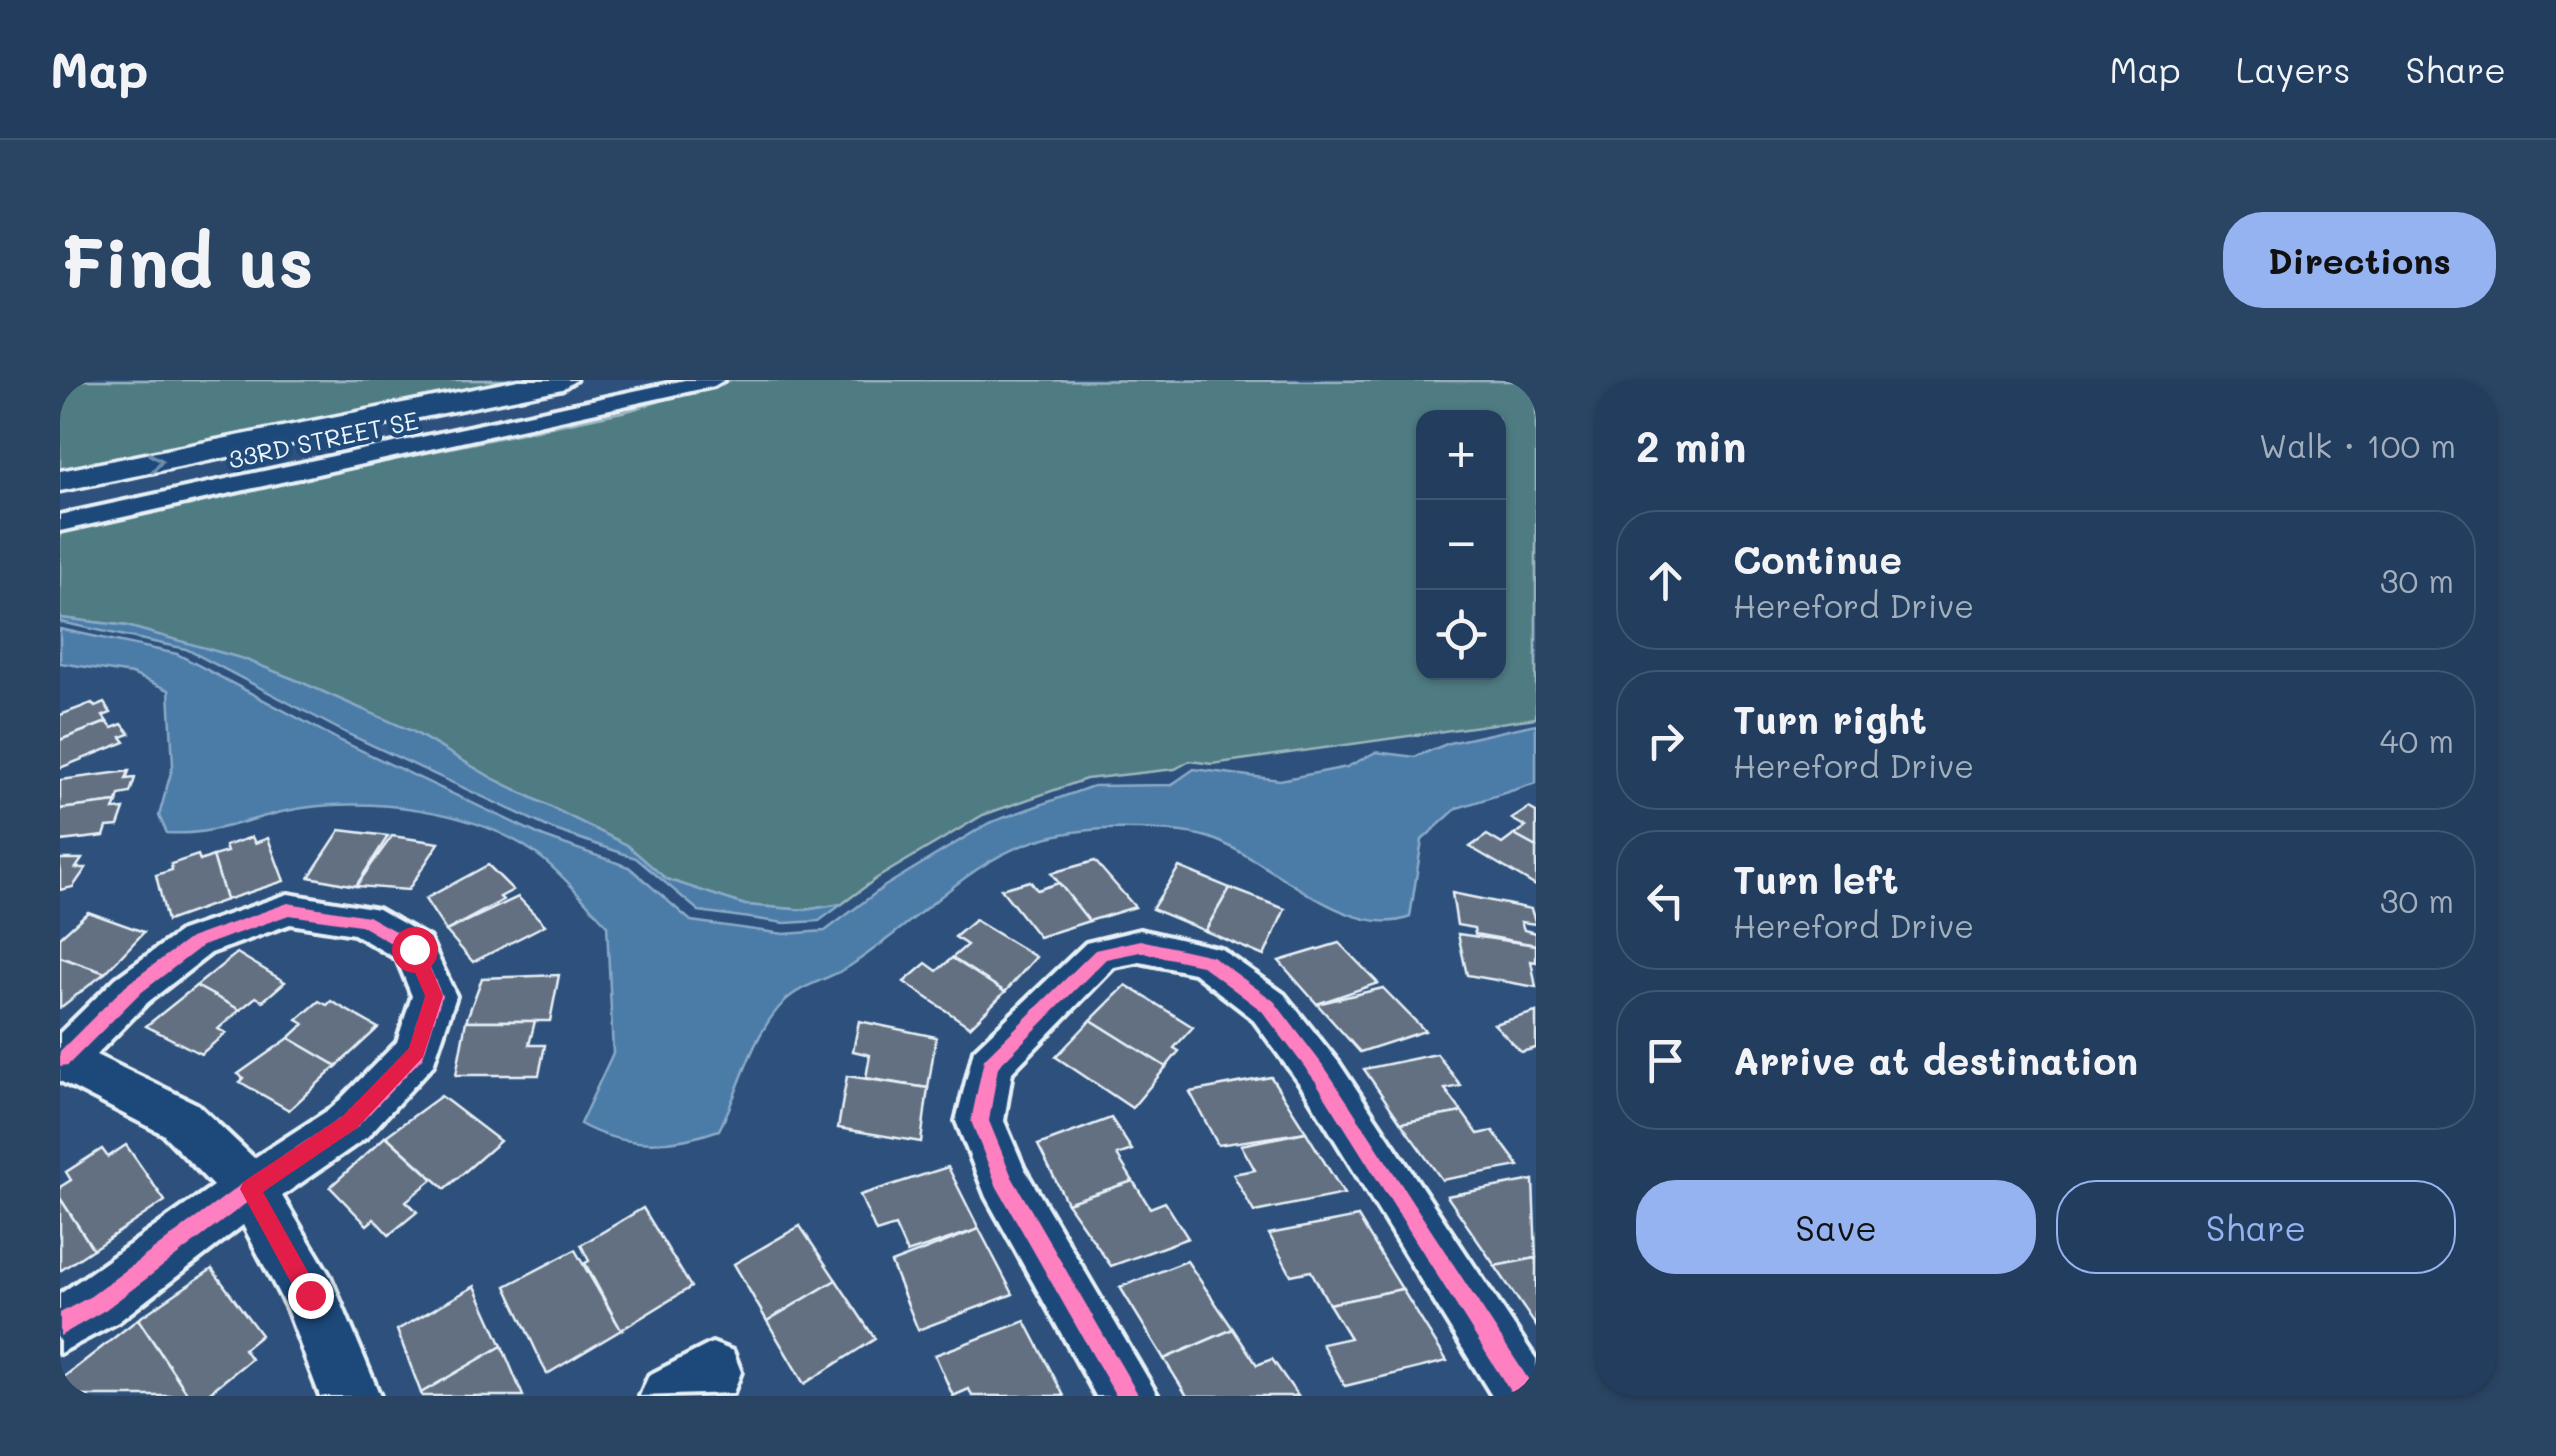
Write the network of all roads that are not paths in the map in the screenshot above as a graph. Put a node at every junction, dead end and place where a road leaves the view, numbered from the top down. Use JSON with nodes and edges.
{"nodes":[{"id":1,"x":562,"y":380,"type":"edge"},
{"id":2,"x":714,"y":380,"type":"edge"},
{"id":3,"x":60,"y":481,"type":"edge"},
{"id":4,"x":60,"y":522,"type":"edge"},
{"id":5,"x":61,"y":1059,"type":"edge"},
{"id":6,"x":250,"y":1189,"type":"junction"},
{"id":7,"x":60,"y":1326,"type":"edge"},
{"id":8,"x":350,"y":1396,"type":"edge"},
{"id":9,"x":1128,"y":1396,"type":"edge"},
{"id":10,"x":1526,"y":1396,"type":"edge"}],
"edges":[{"from":3,"to":1,"type":"highway","one_way":true},
{"from":2,"to":4,"type":"street","name":"33RD STREET SE"},
{"from":5,"to":6,"type":"street"},
{"from":5,"to":6,"type":"street"},
{"from":6,"to":7,"type":"street"},
{"from":6,"to":8,"type":"street"},
{"from":9,"to":10,"type":"street"}]}
